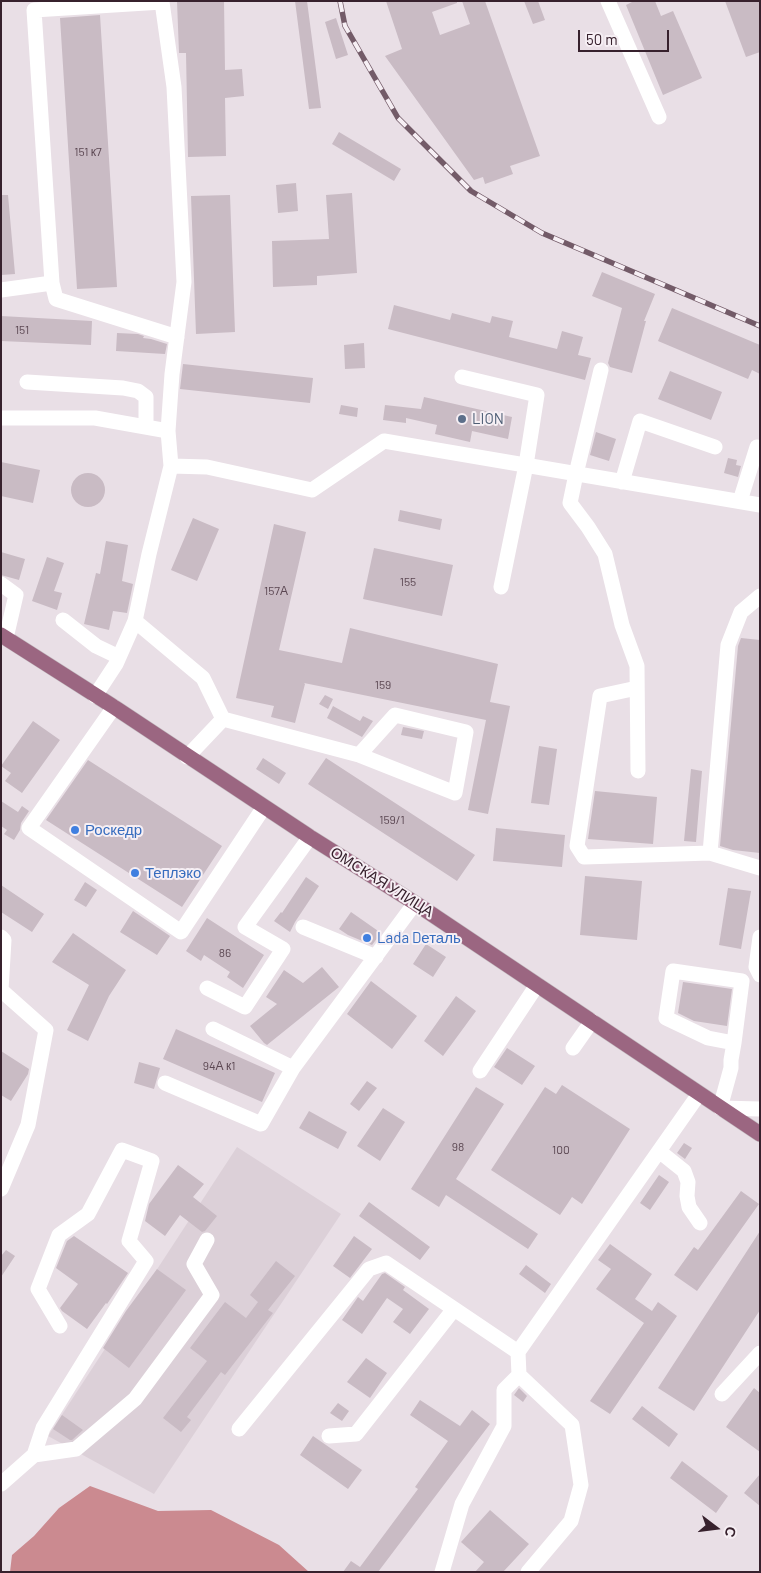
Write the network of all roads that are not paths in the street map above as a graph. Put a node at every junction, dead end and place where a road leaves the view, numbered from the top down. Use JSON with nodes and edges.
{"nodes":[{"id":1,"x":608,"y":1,"type":"edge"},
{"id":2,"x":162,"y":2,"type":"edge"},
{"id":3,"x":659,"y":118,"type":"dead end"},
{"id":4,"x":52,"y":283,"type":"junction"},
{"id":5,"x":1,"y":290,"type":"edge"},
{"id":6,"x":177,"y":337,"type":"junction"},
{"id":7,"x":601,"y":370,"type":"dead end"},
{"id":8,"x":462,"y":377,"type":"dead end"},
{"id":9,"x":27,"y":382,"type":"dead end"},
{"id":10,"x":1,"y":418,"type":"edge"},
{"id":11,"x":146,"y":427,"type":"junction"},
{"id":12,"x":168,"y":431,"type":"junction"},
{"id":13,"x":715,"y":447,"type":"dead end"},
{"id":14,"x":760,"y":448,"type":"edge"},
{"id":15,"x":526,"y":465,"type":"junction"},
{"id":16,"x":171,"y":466,"type":"junction"},
{"id":17,"x":576,"y":474,"type":"junction"},
{"id":18,"x":622,"y":482,"type":"junction"},
{"id":19,"x":740,"y":501,"type":"junction"},
{"id":20,"x":760,"y":505,"type":"edge"},
{"id":21,"x":1,"y":584,"type":"edge"},
{"id":22,"x":501,"y":587,"type":"dead end"},
{"id":23,"x":760,"y":596,"type":"edge"},
{"id":24,"x":63,"y":620,"type":"dead end"},
{"id":25,"x":135,"y":621,"type":"junction"},
{"id":26,"x":4,"y":637,"type":"edge"},
{"id":27,"x":119,"y":657,"type":"junction"},
{"id":28,"x":637,"y":688,"type":"junction"},
{"id":29,"x":94,"y":696,"type":"junction"},
{"id":30,"x":114,"y":707,"type":"junction"},
{"id":31,"x":223,"y":719,"type":"junction"},
{"id":32,"x":359,"y":755,"type":"junction"},
{"id":33,"x":187,"y":757,"type":"junction"},
{"id":34,"x":638,"y":771,"type":"dead end"},
{"id":35,"x":264,"y":807,"type":"junction"},
{"id":36,"x":310,"y":837,"type":"junction"},
{"id":37,"x":710,"y":854,"type":"junction"},
{"id":38,"x":760,"y":868,"type":"edge"},
{"id":39,"x":415,"y":903,"type":"junction"},
{"id":40,"x":303,"y":927,"type":"dead end"},
{"id":41,"x":1,"y":937,"type":"edge"},
{"id":42,"x":760,"y":937,"type":"edge"},
{"id":43,"x":376,"y":957,"type":"junction"},
{"id":44,"x":760,"y":975,"type":"edge"},
{"id":45,"x":537,"y":985,"type":"junction"},
{"id":46,"x":207,"y":988,"type":"dead end"},
{"id":47,"x":592,"y":1022,"type":"junction"},
{"id":48,"x":213,"y":1029,"type":"dead end"},
{"id":49,"x":734,"y":1043,"type":"junction"},
{"id":50,"x":573,"y":1048,"type":"dead end"},
{"id":51,"x":294,"y":1068,"type":"junction"},
{"id":52,"x":480,"y":1071,"type":"dead end"},
{"id":53,"x":165,"y":1083,"type":"dead end"},
{"id":54,"x":699,"y":1094,"type":"junction"},
{"id":55,"x":720,"y":1108,"type":"junction"},
{"id":56,"x":760,"y":1109,"type":"edge"},
{"id":57,"x":760,"y":1134,"type":"edge"},
{"id":58,"x":659,"y":1151,"type":"junction"},
{"id":59,"x":1,"y":1188,"type":"edge"},
{"id":60,"x":700,"y":1223,"type":"dead end"},
{"id":61,"x":207,"y":1240,"type":"dead end"},
{"id":62,"x":454,"y":1309,"type":"junction"},
{"id":63,"x":60,"y":1326,"type":"dead end"},
{"id":64,"x":518,"y":1352,"type":"junction"},
{"id":65,"x":760,"y":1353,"type":"edge"},
{"id":66,"x":519,"y":1375,"type":"junction"},
{"id":67,"x":722,"y":1394,"type":"dead end"},
{"id":68,"x":239,"y":1429,"type":"dead end"},
{"id":69,"x":329,"y":1436,"type":"dead end"},
{"id":70,"x":34,"y":1455,"type":"junction"},
{"id":71,"x":1,"y":1484,"type":"edge"},
{"id":72,"x":442,"y":1572,"type":"edge"},
{"id":73,"x":528,"y":1572,"type":"edge"}],
"edges":[{"from":1,"to":3,"type":"street"},
{"from":2,"to":4,"type":"street"},
{"from":2,"to":6,"type":"street"},
{"from":4,"to":5,"type":"street"},
{"from":4,"to":6,"type":"street"},
{"from":6,"to":12,"type":"street"},
{"from":7,"to":17,"type":"street"},
{"from":8,"to":15,"type":"street"},
{"from":9,"to":11,"type":"street"},
{"from":10,"to":11,"type":"street"},
{"from":11,"to":12,"type":"street"},
{"from":12,"to":16,"type":"street"},
{"from":13,"to":18,"type":"street"},
{"from":14,"to":19,"type":"street"},
{"from":15,"to":16,"type":"street"},
{"from":15,"to":17,"type":"street"},
{"from":15,"to":22,"type":"street"},
{"from":16,"to":25,"type":"street"},
{"from":17,"to":18,"type":"street"},
{"from":17,"to":28,"type":"street"},
{"from":18,"to":19,"type":"street"},
{"from":19,"to":20,"type":"street"},
{"from":21,"to":26,"type":"street"},
{"from":23,"to":37,"type":"street"},
{"from":24,"to":27,"type":"street"},
{"from":25,"to":27,"type":"street"},
{"from":25,"to":31,"type":"street"},
{"from":26,"to":29,"type":"main road","name":"ОМСКАЯ УЛИЦА"},
{"from":27,"to":29,"type":"street"},
{"from":28,"to":34,"type":"street"},
{"from":28,"to":37,"type":"street"},
{"from":29,"to":30,"type":"main road","name":"ОМСКАЯ УЛИЦА"},
{"from":30,"to":33,"type":"main road","name":"ОМСКАЯ УЛИЦА"},
{"from":30,"to":35,"type":"street"},
{"from":31,"to":32,"type":"street"},
{"from":31,"to":33,"type":"street"},
{"from":32,"to":32,"type":"street"},
{"from":33,"to":35,"type":"main road","name":"ОМСКАЯ УЛИЦА"},
{"from":35,"to":36,"type":"main road","name":"ОМСКАЯ УЛИЦА"},
{"from":36,"to":39,"type":"main road","name":"ОМСКАЯ УЛИЦА"},
{"from":36,"to":46,"type":"street"},
{"from":37,"to":38,"type":"street"},
{"from":39,"to":43,"type":"street"},
{"from":39,"to":45,"type":"main road","name":"ОМСКАЯ УЛИЦА"},
{"from":40,"to":43,"type":"street"},
{"from":41,"to":59,"type":"street"},
{"from":42,"to":44,"type":"street"},
{"from":43,"to":51,"type":"street"},
{"from":45,"to":47,"type":"main road","name":"ОМСКАЯ УЛИЦА"},
{"from":45,"to":52,"type":"street"},
{"from":47,"to":50,"type":"street"},
{"from":47,"to":54,"type":"main road","name":"ОМСКАЯ УЛИЦА"},
{"from":48,"to":51,"type":"street"},
{"from":49,"to":49,"type":"street"},
{"from":49,"to":55,"type":"street"},
{"from":51,"to":53,"type":"street"},
{"from":54,"to":55,"type":"main road","name":"ОМСКАЯ УЛИЦА"},
{"from":54,"to":58,"type":"street"},
{"from":55,"to":56,"type":"street"},
{"from":55,"to":57,"type":"main road","name":"ОМСКАЯ УЛИЦА"},
{"from":58,"to":60,"type":"street"},
{"from":58,"to":64,"type":"street"},
{"from":61,"to":70,"type":"street"},
{"from":62,"to":64,"type":"street"},
{"from":62,"to":68,"type":"street"},
{"from":62,"to":69,"type":"street"},
{"from":63,"to":70,"type":"street"},
{"from":64,"to":66,"type":"street"},
{"from":65,"to":67,"type":"street"},
{"from":66,"to":72,"type":"street"},
{"from":66,"to":73,"type":"street"},
{"from":70,"to":71,"type":"street"}]}
